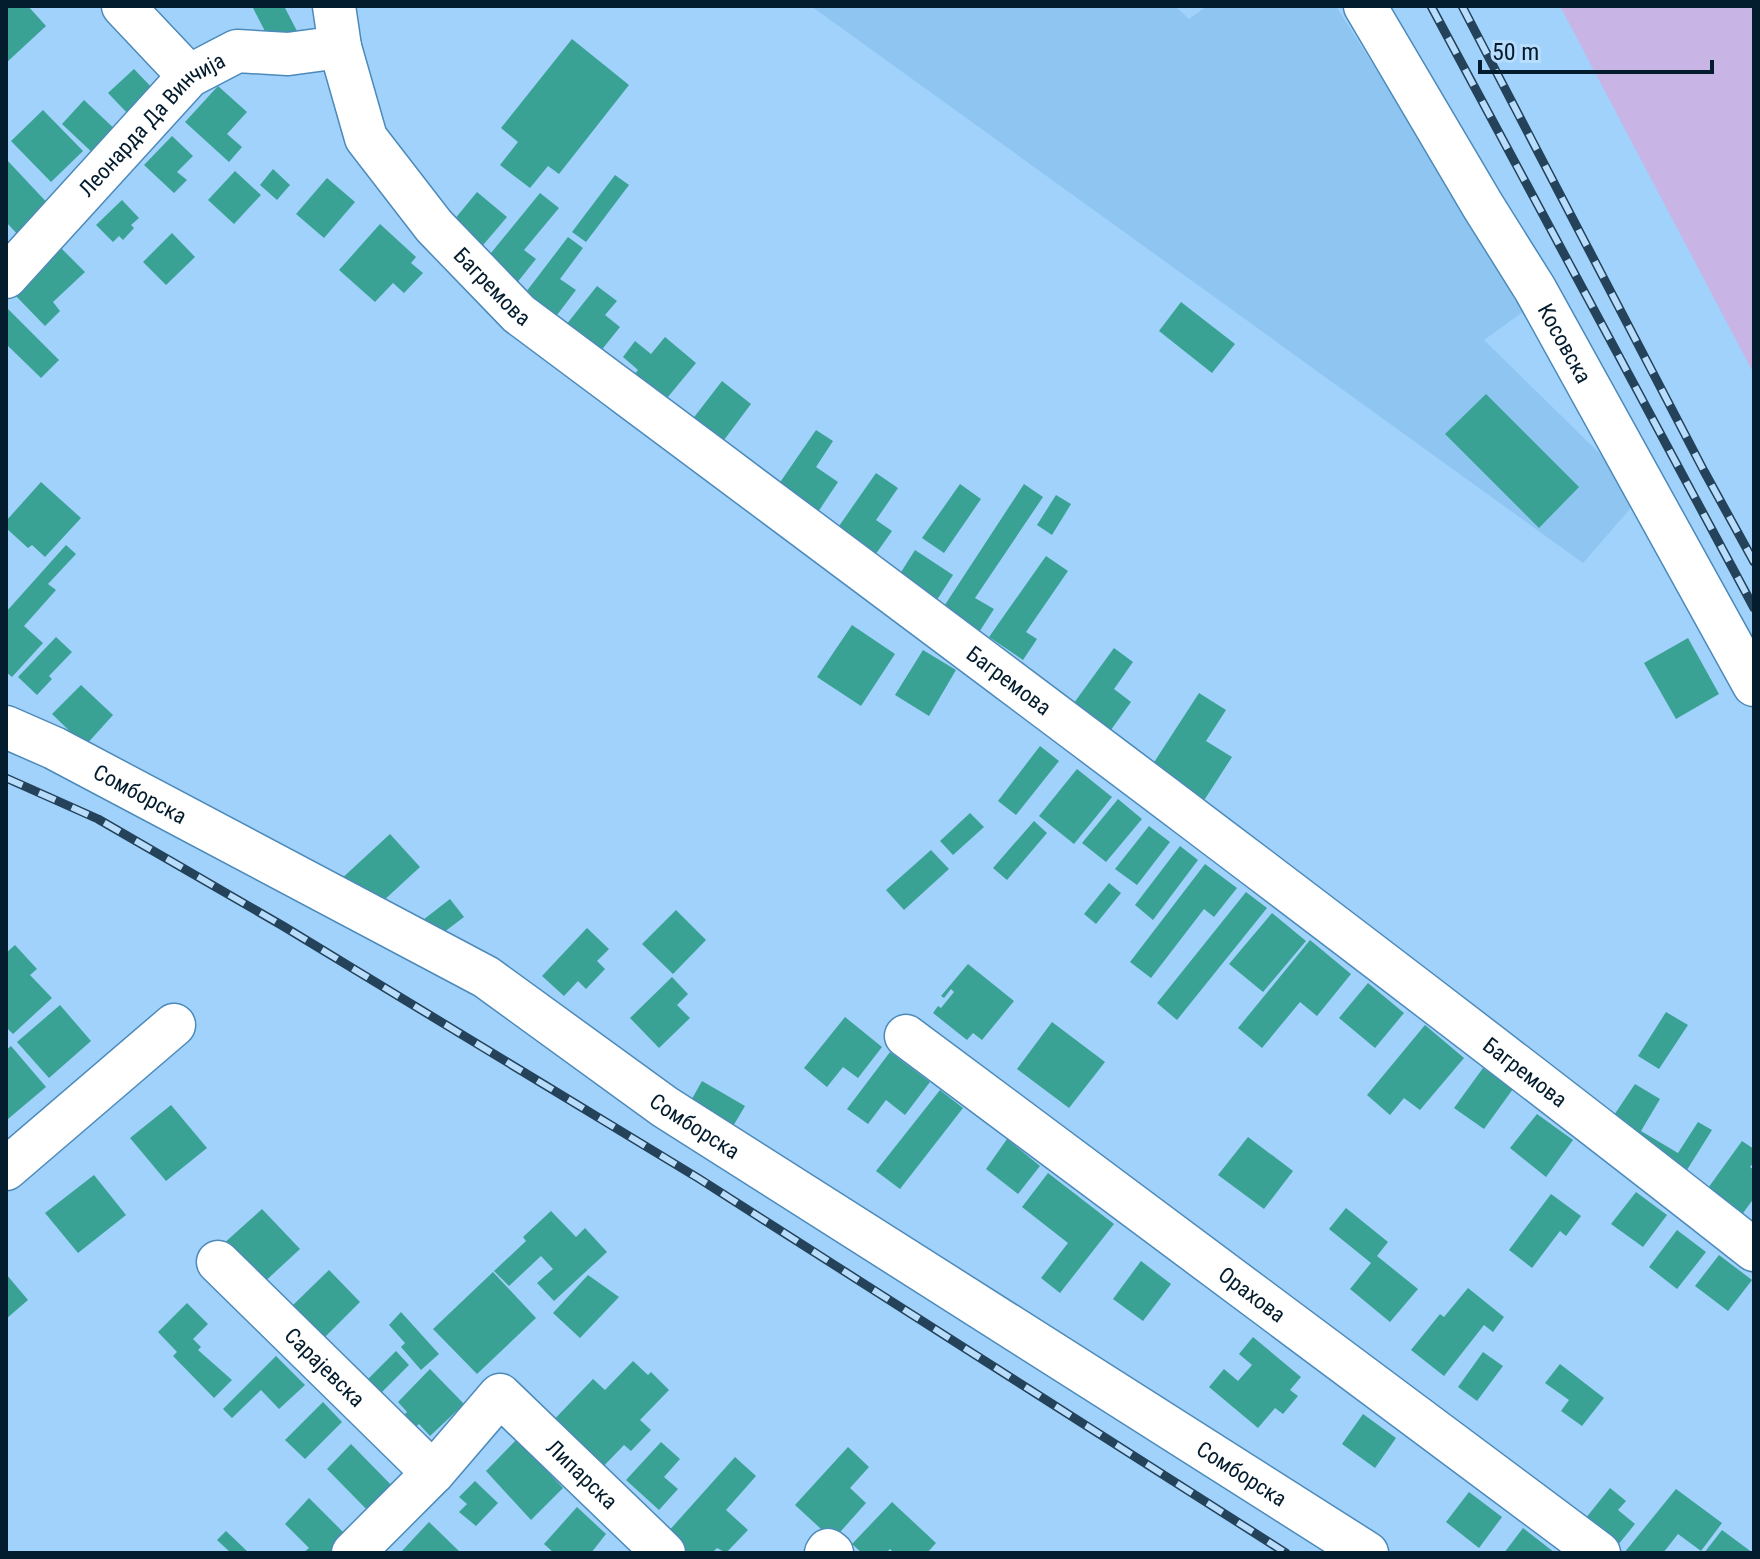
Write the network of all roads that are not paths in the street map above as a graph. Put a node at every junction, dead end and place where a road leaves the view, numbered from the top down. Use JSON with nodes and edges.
{"nodes":[{"id":1,"x":123,"y":6,"type":"edge"},
{"id":2,"x":334,"y":6,"type":"edge"},
{"id":3,"x":1365,"y":6,"type":"edge"},
{"id":4,"x":340,"y":47,"type":"junction"},
{"id":5,"x":189,"y":76,"type":"junction"},
{"id":6,"x":6,"y":277,"type":"edge"},
{"id":7,"x":1754,"y":685,"type":"edge"},
{"id":8,"x":6,"y":727,"type":"edge"},
{"id":9,"x":174,"y":1025,"type":"dead end"},
{"id":10,"x":906,"y":1036,"type":"dead end"},
{"id":11,"x":6,"y":1169,"type":"edge"},
{"id":12,"x":1754,"y":1250,"type":"edge"},
{"id":13,"x":218,"y":1262,"type":"dead end"},
{"id":14,"x":433,"y":1473,"type":"junction"},
{"id":15,"x":353,"y":1553,"type":"edge"},
{"id":16,"x":664,"y":1553,"type":"edge"},
{"id":17,"x":1367,"y":1553,"type":"edge"},
{"id":18,"x":1599,"y":1553,"type":"edge"}],
"edges":[{"from":1,"to":5,"type":"street"},
{"from":2,"to":4,"type":"street"},
{"from":3,"to":7,"type":"street","name":"Косовска"},
{"from":4,"to":5,"type":"street","name":"Леонарда Да Винчија"},
{"from":4,"to":12,"type":"street","name":"Багремова"},
{"from":5,"to":6,"type":"street","name":"Леонарда Да Винчија"},
{"from":8,"to":17,"type":"street","name":"Сомборска"},
{"from":9,"to":11,"type":"street"},
{"from":10,"to":18,"type":"street","name":"Орахова"},
{"from":13,"to":14,"type":"street","name":"Сарајевска"},
{"from":14,"to":15,"type":"street"},
{"from":14,"to":16,"type":"street","name":"Липарска"}]}
